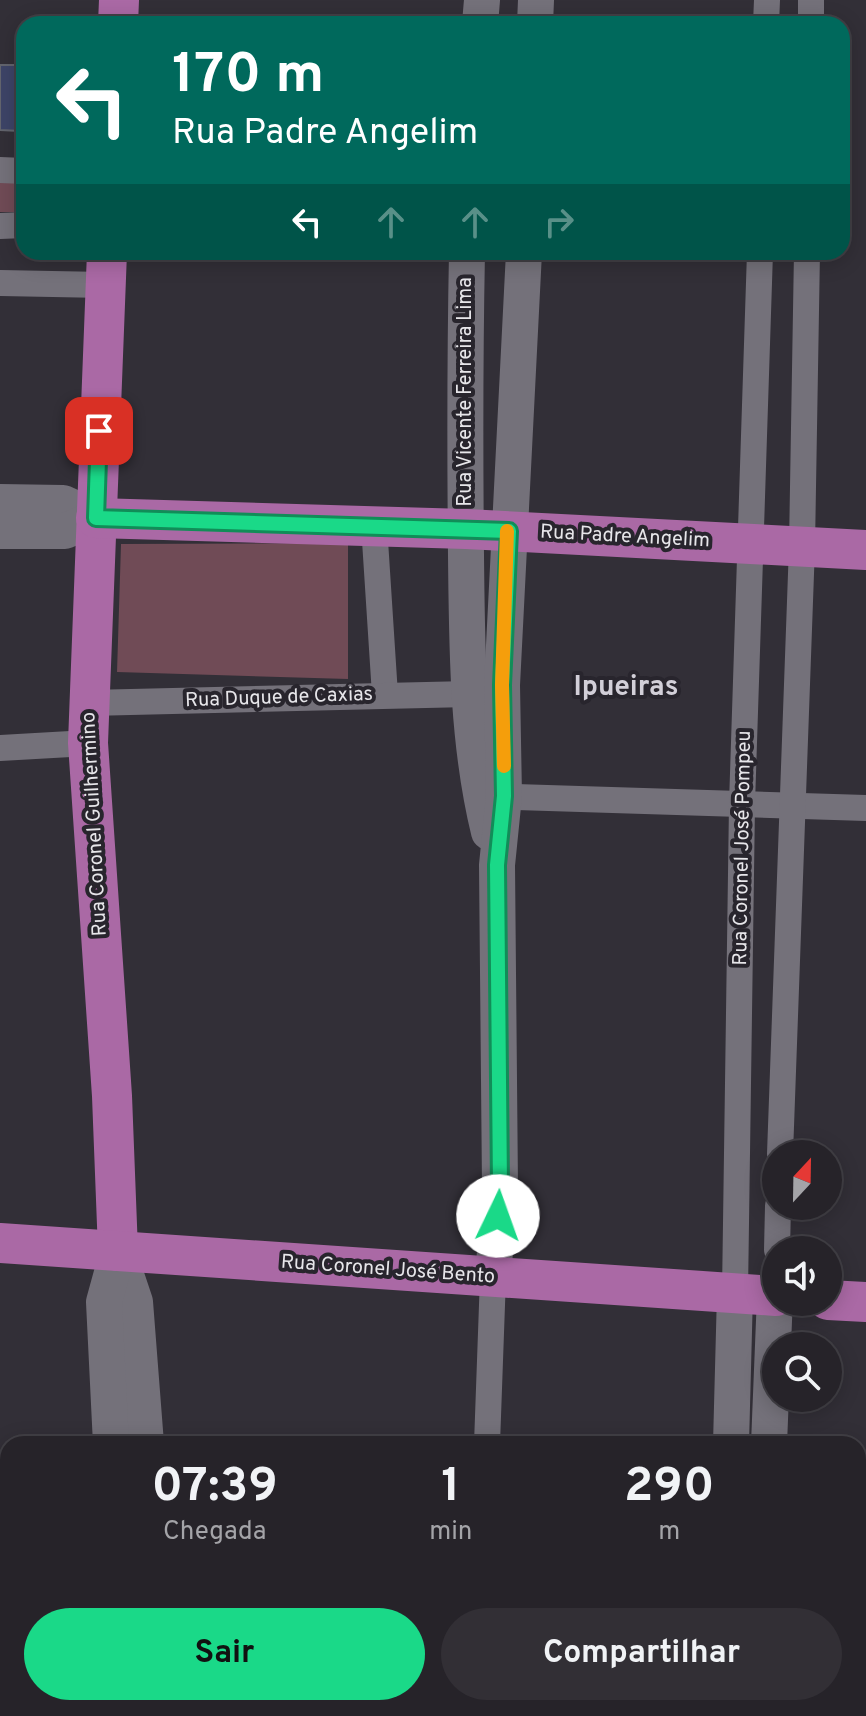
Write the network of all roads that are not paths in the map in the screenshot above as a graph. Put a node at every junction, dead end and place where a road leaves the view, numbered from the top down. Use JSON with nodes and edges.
{"nodes":[{"id":1,"x":467,"y":260,"type":"edge"},
{"id":2,"x":524,"y":260,"type":"edge"},
{"id":3,"x":760,"y":260,"type":"edge"},
{"id":4,"x":807,"y":260,"type":"edge"},
{"id":5,"x":106,"y":268,"type":"edge"},
{"id":6,"x":0,"y":283,"type":"edge"},
{"id":7,"x":465,"y":351,"type":"junction"},
{"id":8,"x":518,"y":357,"type":"junction"},
{"id":9,"x":0,"y":502,"type":"edge"},
{"id":10,"x":96,"y":518,"type":"junction"},
{"id":11,"x":374,"y":525,"type":"junction"},
{"id":12,"x":466,"y":529,"type":"junction"},
{"id":13,"x":0,"y":531,"type":"edge"},
{"id":14,"x":509,"y":531,"type":"junction"},
{"id":15,"x":752,"y":544,"type":"junction"},
{"id":16,"x":802,"y":546,"type":"junction"},
{"id":17,"x":866,"y":550,"type":"edge"},
{"id":18,"x":469,"y":694,"type":"junction"},
{"id":19,"x":385,"y":695,"type":"junction"},
{"id":20,"x":89,"y":703,"type":"junction"},
{"id":21,"x":88,"y":743,"type":"junction"},
{"id":22,"x":0,"y":748,"type":"edge"},
{"id":23,"x":492,"y":796,"type":"junction"},
{"id":24,"x":742,"y":804,"type":"junction"},
{"id":25,"x":791,"y":806,"type":"junction"},
{"id":26,"x":866,"y":808,"type":"edge"},
{"id":27,"x":780,"y":1140,"type":"edge"},
{"id":28,"x":0,"y":1243,"type":"edge"},
{"id":29,"x":118,"y":1251,"type":"junction"},
{"id":30,"x":493,"y":1277,"type":"junction"},
{"id":31,"x":735,"y":1293,"type":"junction"},
{"id":32,"x":762,"y":1295,"type":"edge"},
{"id":33,"x":842,"y":1301,"type":"edge"},
{"id":34,"x":866,"y":1302,"type":"edge"},
{"id":35,"x":775,"y":1316,"type":"edge"},
{"id":36,"x":111,"y":1436,"type":"edge"},
{"id":37,"x":145,"y":1436,"type":"edge"},
{"id":38,"x":487,"y":1436,"type":"edge"},
{"id":39,"x":731,"y":1436,"type":"edge"},
{"id":40,"x":769,"y":1436,"type":"edge"}],
"edges":[{"from":1,"to":7,"type":"street","name":"Rua Vicente Ferreira Lima"},
{"from":2,"to":8,"type":"street","name":"Rua Vicente Ferreira Lima"},
{"from":3,"to":15,"type":"street","name":"Rua Coronel José Pompeu"},
{"from":4,"to":16,"type":"street"},
{"from":5,"to":6,"type":"street"},
{"from":5,"to":10,"type":"main road","name":"Rua Coronel Guilhermino"},
{"from":7,"to":8,"type":"street"},
{"from":7,"to":12,"type":"street","name":"Rua Vicente Ferreira Lima"},
{"from":8,"to":14,"type":"street","name":"Rua Vicente Ferreira Lima"},
{"from":9,"to":10,"type":"street","name":"Rua Padre Angelim"},
{"from":10,"to":11,"type":"main road","name":"Rua Padre Angelim"},
{"from":10,"to":13,"type":"street","name":"Rua Padre Angelim"},
{"from":10,"to":20,"type":"main road","name":"Rua Coronel Guilhermino"},
{"from":11,"to":12,"type":"main road","name":"Rua Padre Angelim"},
{"from":11,"to":19,"type":"street"},
{"from":12,"to":14,"type":"main road","name":"Rua Padre Angelim"},
{"from":12,"to":18,"type":"street","name":"Rua Vicente Ferreira Lima"},
{"from":14,"to":15,"type":"main road","name":"Rua Padre Angelim"},
{"from":14,"to":23,"type":"street","name":"Rua Vicente Ferreira Lima"},
{"from":15,"to":16,"type":"main road","name":"Rua Padre Angelim"},
{"from":15,"to":24,"type":"street","name":"Rua Coronel José Pompeu"},
{"from":16,"to":17,"type":"main road","name":"Rua Padre Angelim"},
{"from":16,"to":25,"type":"street"},
{"from":18,"to":19,"type":"street","name":"Rua Duque de Caxias"},
{"from":18,"to":23,"type":"street","name":"Rua Vicente Ferreira Lima"},
{"from":19,"to":20,"type":"street","name":"Rua Duque de Caxias"},
{"from":20,"to":21,"type":"main road","name":"Rua Coronel Guilhermino"},
{"from":21,"to":22,"type":"street"},
{"from":21,"to":29,"type":"main road","name":"Rua Coronel Guilhermino"},
{"from":23,"to":24,"type":"street"},
{"from":23,"to":30,"type":"street","name":"Rua Vicente Ferreira Lima"},
{"from":24,"to":25,"type":"street"},
{"from":24,"to":31,"type":"street","name":"Rua Coronel José Pompeu"},
{"from":25,"to":26,"type":"street"},
{"from":25,"to":27,"type":"street"},
{"from":28,"to":29,"type":"main road","name":"Rua Coronel José Bento"},
{"from":29,"to":30,"type":"main road","name":"Rua Coronel José Bento"},
{"from":29,"to":36,"type":"street","name":"Rua Coronel Guilhermino"},
{"from":29,"to":37,"type":"street","name":"Rua Coronel Guilhermino"},
{"from":30,"to":31,"type":"main road","name":"Rua Coronel José Bento"},
{"from":30,"to":38,"type":"street","name":"Rua Vicente Ferreira Lima"},
{"from":31,"to":32,"type":"main road","name":"Rua Coronel José Bento"},
{"from":31,"to":39,"type":"street","name":"Rua Coronel José Pompeu"},
{"from":33,"to":34,"type":"main road"},
{"from":35,"to":40,"type":"street"}]}
